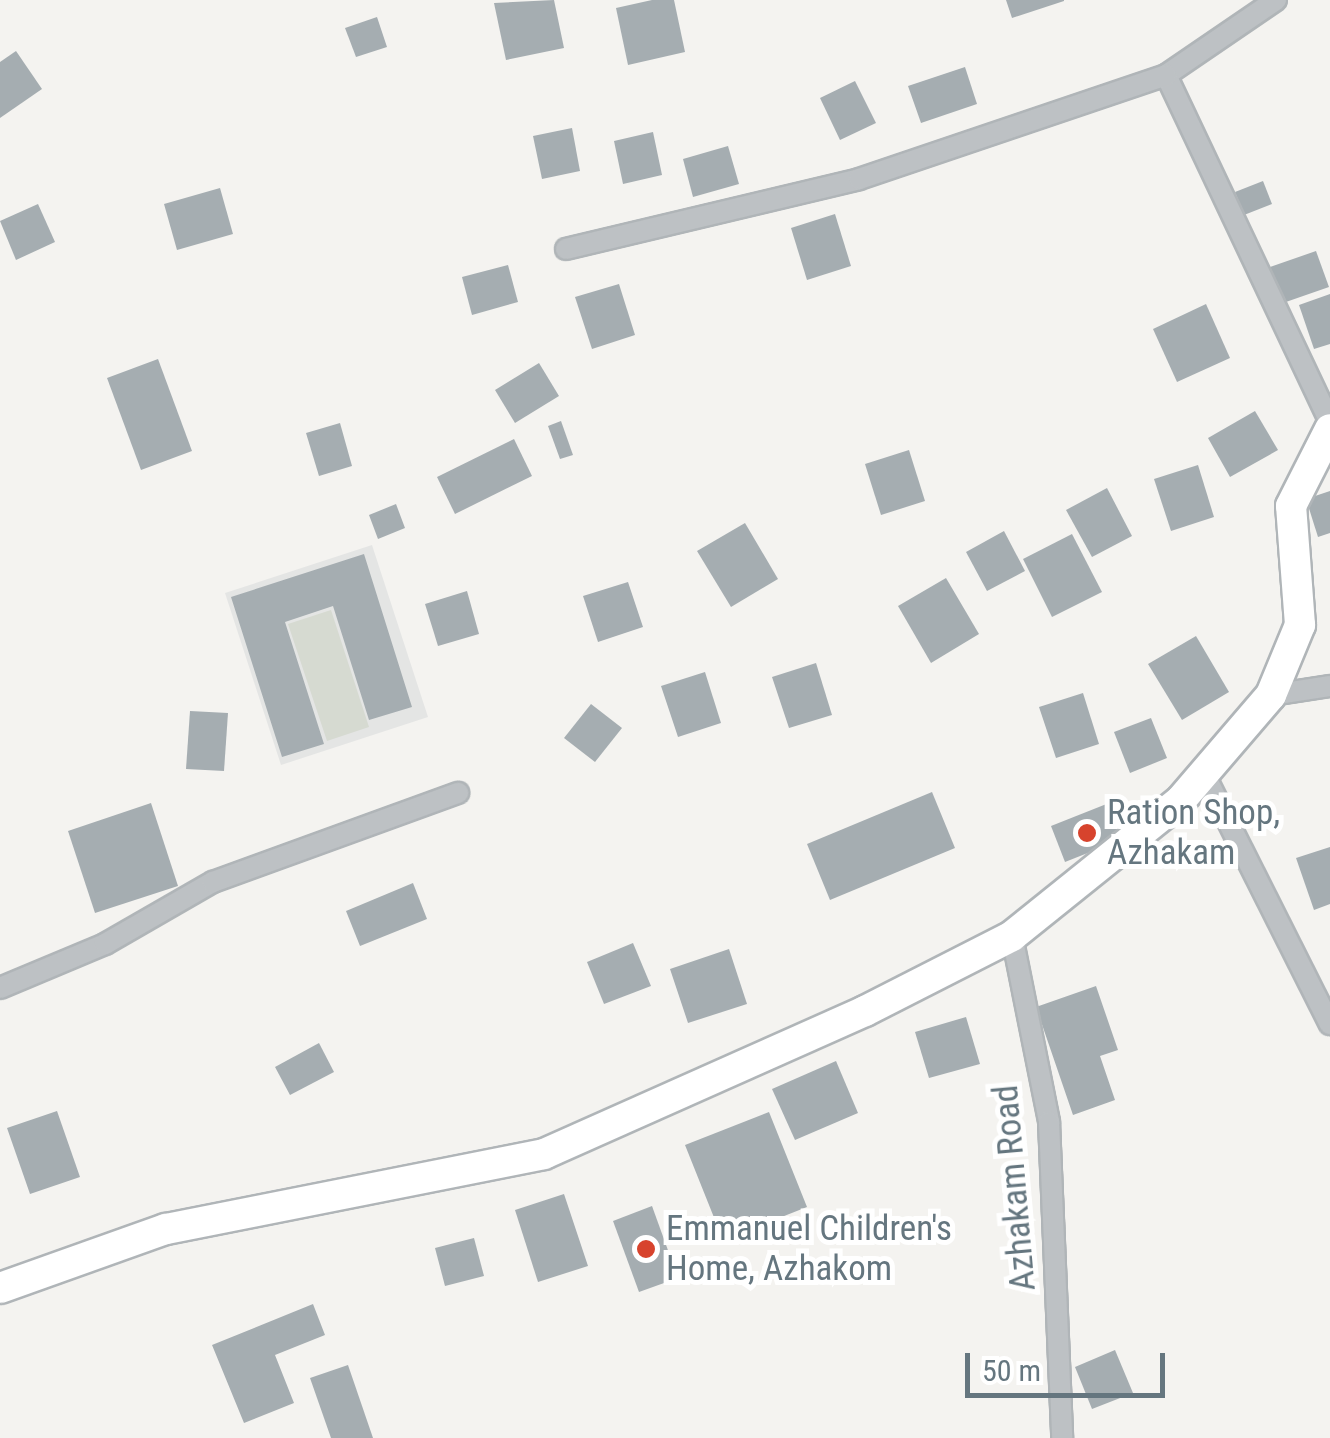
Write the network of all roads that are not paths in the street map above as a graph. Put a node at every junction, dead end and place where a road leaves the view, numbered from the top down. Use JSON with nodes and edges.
{"nodes":[{"id":1,"x":1276,"y":0,"type":"edge"},
{"id":2,"x":1166,"y":75,"type":"junction"},
{"id":3,"x":566,"y":249,"type":"dead end"},
{"id":4,"x":1330,"y":426,"type":"edge"},
{"id":5,"x":1330,"y":686,"type":"edge"},
{"id":6,"x":1270,"y":696,"type":"junction"},
{"id":7,"x":1204,"y":774,"type":"junction"},
{"id":8,"x":458,"y":794,"type":"dead end"},
{"id":9,"x":1012,"y":936,"type":"junction"},
{"id":10,"x":0,"y":988,"type":"edge"},
{"id":11,"x":1330,"y":1024,"type":"edge"},
{"id":12,"x":0,"y":1288,"type":"edge"},
{"id":13,"x":1062,"y":1438,"type":"edge"}],
"edges":[{"from":1,"to":2,"type":"street"},
{"from":2,"to":3,"type":"street"},
{"from":2,"to":4,"type":"street"},
{"from":4,"to":6,"type":"main road"},
{"from":5,"to":6,"type":"street"},
{"from":6,"to":7,"type":"main road"},
{"from":7,"to":9,"type":"main road"},
{"from":7,"to":11,"type":"street"},
{"from":8,"to":10,"type":"street"},
{"from":9,"to":12,"type":"main road"},
{"from":9,"to":13,"type":"street","name":"Azhakam Road"}]}
